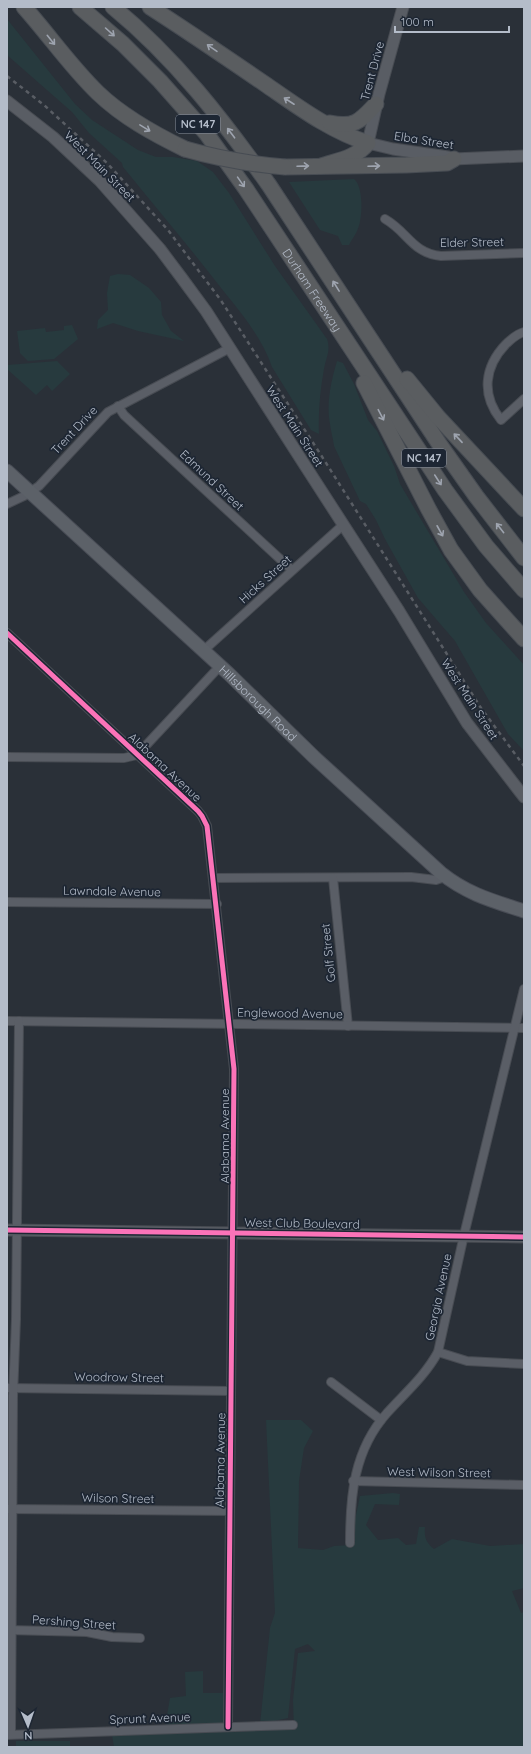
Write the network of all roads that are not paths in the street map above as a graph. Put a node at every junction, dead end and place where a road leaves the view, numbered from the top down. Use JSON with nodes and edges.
{"nodes":[{"id":1,"x":24,"y":7,"type":"edge"},
{"id":2,"x":80,"y":7,"type":"edge"},
{"id":3,"x":114,"y":7,"type":"edge"},
{"id":4,"x":150,"y":7,"type":"edge"},
{"id":5,"x":404,"y":7,"type":"edge"},
{"id":6,"x":7,"y":101,"type":"edge"},
{"id":7,"x":376,"y":104,"type":"junction"},
{"id":8,"x":322,"y":121,"type":"junction"},
{"id":9,"x":368,"y":143,"type":"junction"},
{"id":10,"x":524,"y":156,"type":"edge"},
{"id":11,"x":454,"y":159,"type":"junction"},
{"id":12,"x":322,"y":166,"type":"junction"},
{"id":13,"x":385,"y":219,"type":"dead end"},
{"id":14,"x":524,"y":253,"type":"edge"},
{"id":15,"x":332,"y":318,"type":"junction"},
{"id":16,"x":357,"y":319,"type":"junction"},
{"id":17,"x":524,"y":332,"type":"edge"},
{"id":18,"x":230,"y":348,"type":"junction"},
{"id":19,"x":524,"y":399,"type":"edge"},
{"id":20,"x":118,"y":406,"type":"junction"},
{"id":21,"x":7,"y":471,"type":"edge"},
{"id":22,"x":30,"y":492,"type":"junction"},
{"id":23,"x":7,"y":504,"type":"edge"},
{"id":24,"x":524,"y":509,"type":"edge"},
{"id":25,"x":343,"y":525,"type":"junction"},
{"id":26,"x":524,"y":558,"type":"edge"},
{"id":27,"x":292,"y":570,"type":"junction"},
{"id":28,"x":524,"y":590,"type":"edge"},
{"id":29,"x":7,"y":633,"type":"edge"},
{"id":30,"x":524,"y":638,"type":"edge"},
{"id":31,"x":203,"y":651,"type":"junction"},
{"id":32,"x":220,"y":666,"type":"junction"},
{"id":33,"x":137,"y":755,"type":"junction"},
{"id":34,"x":7,"y":757,"type":"edge"},
{"id":35,"x":524,"y":797,"type":"edge"},
{"id":36,"x":443,"y":875,"type":"junction"},
{"id":37,"x":214,"y":878,"type":"junction"},
{"id":38,"x":333,"y":878,"type":"junction"},
{"id":39,"x":7,"y":902,"type":"edge"},
{"id":40,"x":217,"y":904,"type":"junction"},
{"id":41,"x":524,"y":911,"type":"edge"},
{"id":42,"x":524,"y":989,"type":"edge"},
{"id":43,"x":7,"y":1021,"type":"edge"},
{"id":44,"x":19,"y":1021,"type":"junction"},
{"id":45,"x":229,"y":1024,"type":"junction"},
{"id":46,"x":348,"y":1026,"type":"junction"},
{"id":47,"x":514,"y":1028,"type":"junction"},
{"id":48,"x":524,"y":1028,"type":"edge"},
{"id":49,"x":12,"y":1230,"type":"edge"},
{"id":50,"x":233,"y":1232,"type":"junction"},
{"id":51,"x":464,"y":1235,"type":"junction"},
{"id":52,"x":524,"y":1237,"type":"edge"},
{"id":53,"x":438,"y":1352,"type":"junction"},
{"id":54,"x":524,"y":1364,"type":"edge"},
{"id":55,"x":331,"y":1382,"type":"dead end"},
{"id":56,"x":10,"y":1388,"type":"edge"},
{"id":57,"x":231,"y":1391,"type":"junction"},
{"id":58,"x":381,"y":1420,"type":"junction"},
{"id":59,"x":353,"y":1481,"type":"junction"},
{"id":60,"x":524,"y":1485,"type":"edge"},
{"id":61,"x":10,"y":1509,"type":"edge"},
{"id":62,"x":230,"y":1511,"type":"junction"},
{"id":63,"x":350,"y":1543,"type":"dead end"},
{"id":64,"x":10,"y":1630,"type":"edge"},
{"id":65,"x":140,"y":1638,"type":"dead end"},
{"id":66,"x":293,"y":1725,"type":"dead end"},
{"id":67,"x":228,"y":1727,"type":"junction"},
{"id":68,"x":9,"y":1735,"type":"edge"}],
"edges":[{"from":1,"to":12,"type":"highway","one_way":true,"bridge":true},
{"from":2,"to":15,"type":"highway","name":"Durham Freeway","number":"NC 147","one_way":true},
{"from":16,"to":3,"type":"highway","name":"Durham Freeway","number":"NC 147","one_way":true},
{"from":8,"to":4,"type":"highway","one_way":true},
{"from":5,"to":7,"type":"main road","name":"Trent Drive"},
{"from":6,"to":18,"type":"main road","name":"West Main Street"},
{"from":7,"to":8,"type":"highway"},
{"from":7,"to":9,"type":"main road","name":"Trent Drive"},
{"from":8,"to":9,"type":"highway"},
{"from":9,"to":11,"type":"main road","name":"Elba Street"},
{"from":9,"to":12,"type":"highway"},
{"from":10,"to":11,"type":"main road","name":"Elba Street"},
{"from":12,"to":11,"type":"highway","one_way":true},
{"from":13,"to":14,"type":"street","name":"Elder Street"},
{"from":15,"to":28,"type":"highway","name":"Durham Freeway","number":"NC 147","one_way":true},
{"from":15,"to":30,"type":"highway","one_way":true},
{"from":24,"to":16,"type":"highway","one_way":true},
{"from":26,"to":16,"type":"highway","name":"Durham Freeway","number":"NC 147","one_way":true},
{"from":17,"to":19,"type":"street"},
{"from":18,"to":20,"type":"street","name":"Trent Drive"},
{"from":18,"to":25,"type":"main road","name":"West Main Street"},
{"from":20,"to":22,"type":"street","name":"Trent Drive"},
{"from":20,"to":27,"type":"street","name":"Edmund Street"},
{"from":21,"to":22,"type":"main road","name":"Hillsborough Road"},
{"from":22,"to":23,"type":"street","name":"Trent Drive"},
{"from":22,"to":31,"type":"main road","name":"Hillsborough Road"},
{"from":25,"to":27,"type":"street","name":"Hicks Street"},
{"from":25,"to":35,"type":"main road","name":"West Main Street"},
{"from":27,"to":31,"type":"street","name":"Hicks Street"},
{"from":29,"to":33,"type":"street","name":"Alabama Avenue"},
{"from":31,"to":32,"type":"main road","name":"Hillsborough Road"},
{"from":32,"to":33,"type":"street"},
{"from":32,"to":36,"type":"main road","name":"Hillsborough Road"},
{"from":33,"to":34,"type":"street"},
{"from":33,"to":37,"type":"street","name":"Alabama Avenue"},
{"from":36,"to":38,"type":"street"},
{"from":36,"to":41,"type":"main road","name":"Hillsborough Road"},
{"from":37,"to":38,"type":"street"},
{"from":37,"to":40,"type":"street","name":"Alabama Avenue"},
{"from":38,"to":46,"type":"street","name":"Golf Street"},
{"from":39,"to":40,"type":"street","name":"Lawndale Avenue"},
{"from":40,"to":45,"type":"street","name":"Alabama Avenue"},
{"from":42,"to":47,"type":"street","name":"Georgia Avenue"},
{"from":43,"to":44,"type":"street","name":"Englewood Avenue"},
{"from":44,"to":45,"type":"street","name":"Englewood Avenue"},
{"from":44,"to":49,"type":"street"},
{"from":45,"to":46,"type":"street","name":"Englewood Avenue"},
{"from":45,"to":50,"type":"street","name":"Alabama Avenue"},
{"from":46,"to":47,"type":"street","name":"Englewood Avenue"},
{"from":47,"to":48,"type":"street","name":"Englewood Avenue"},
{"from":47,"to":51,"type":"street","name":"Georgia Avenue"},
{"from":49,"to":50,"type":"main road","name":"West Club Boulevard"},
{"from":49,"to":56,"type":"street"},
{"from":50,"to":51,"type":"main road","name":"West Club Boulevard"},
{"from":50,"to":57,"type":"street","name":"Alabama Avenue"},
{"from":51,"to":52,"type":"main road","name":"West Club Boulevard"},
{"from":51,"to":53,"type":"street","name":"Georgia Avenue"},
{"from":53,"to":54,"type":"street"},
{"from":53,"to":58,"type":"street","name":"Georgia Avenue"},
{"from":55,"to":58,"type":"street"},
{"from":56,"to":57,"type":"street","name":"Woodrow Street"},
{"from":56,"to":61,"type":"street"},
{"from":57,"to":62,"type":"street","name":"Alabama Avenue"},
{"from":58,"to":59,"type":"street","name":"Georgia Avenue"},
{"from":59,"to":60,"type":"street","name":"West Wilson Street"},
{"from":59,"to":63,"type":"street","name":"Georgia Avenue"},
{"from":61,"to":62,"type":"street","name":"Wilson Street"},
{"from":61,"to":64,"type":"street"},
{"from":62,"to":67,"type":"street","name":"Alabama Avenue"},
{"from":64,"to":65,"type":"street","name":"Pershing Street"},
{"from":64,"to":68,"type":"street"},
{"from":66,"to":67,"type":"street","name":"Sprunt Avenue"},
{"from":67,"to":68,"type":"street","name":"Sprunt Avenue"}]}
